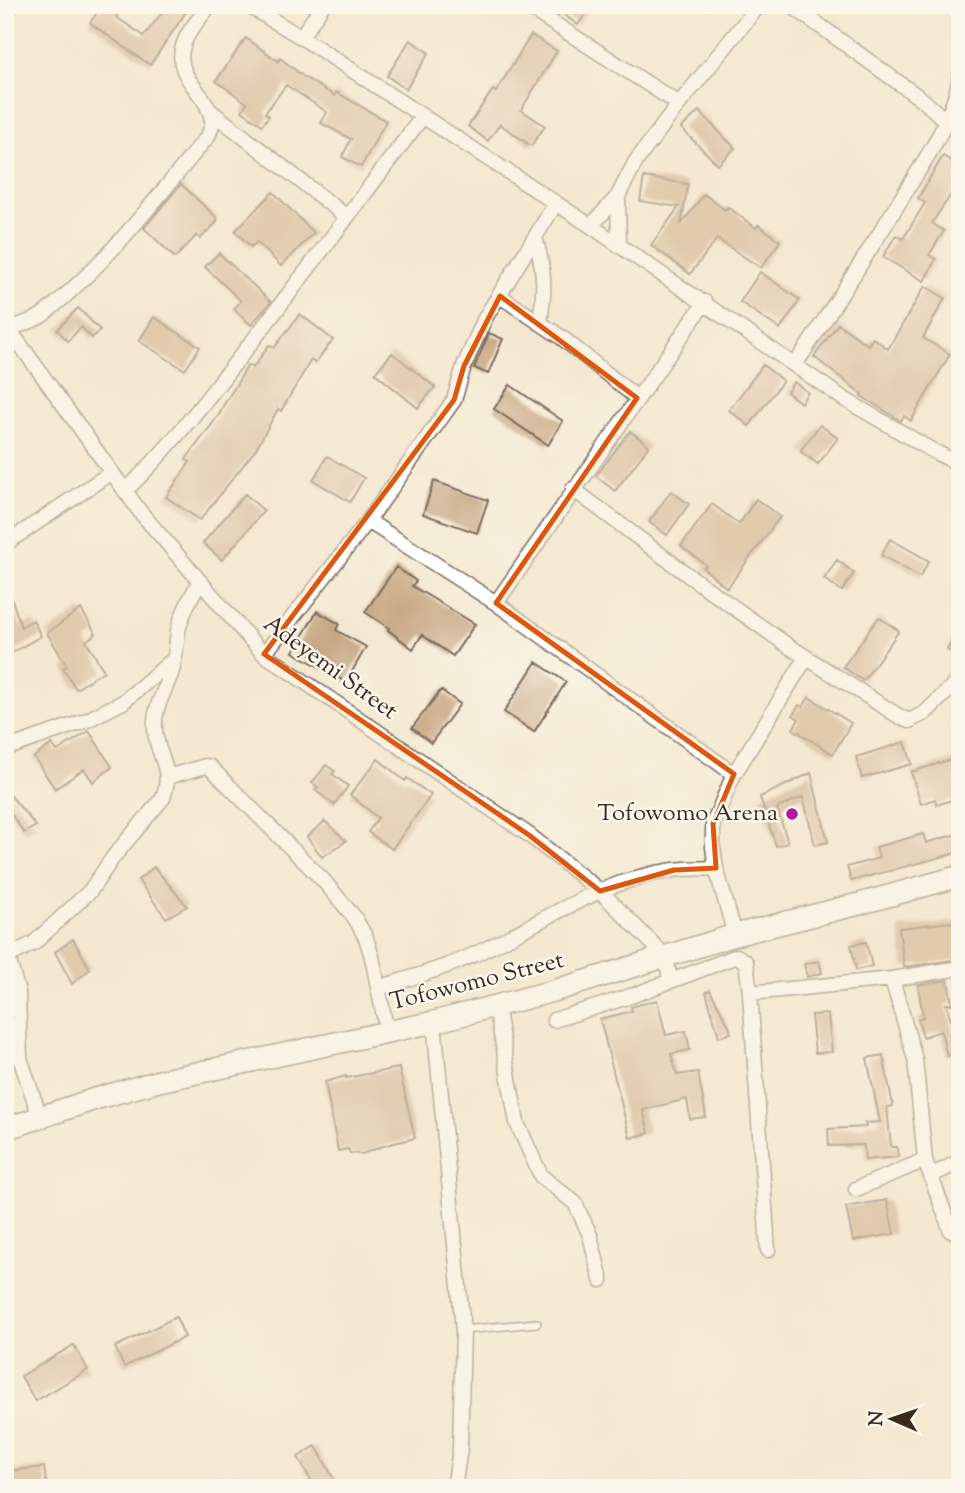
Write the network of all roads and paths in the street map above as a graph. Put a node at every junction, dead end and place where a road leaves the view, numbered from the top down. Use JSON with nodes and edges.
{"nodes":[{"id":1,"x":210,"y":5,"type":"edge"},
{"id":2,"x":247,"y":5,"type":"edge"},
{"id":3,"x":323,"y":5,"type":"edge"},
{"id":4,"x":525,"y":5,"type":"edge"},
{"id":5,"x":759,"y":5,"type":"edge"},
{"id":6,"x":791,"y":5,"type":"edge"},
{"id":7,"x":301,"y":37,"type":"junction"},
{"id":8,"x":960,"y":75,"type":"edge"},
{"id":9,"x":679,"y":104,"type":"junction"},
{"id":10,"x":208,"y":109,"type":"junction"},
{"id":11,"x":423,"y":116,"type":"junction"},
{"id":12,"x":946,"y":121,"type":"junction"},
{"id":13,"x":618,"y":195,"type":"junction"},
{"id":14,"x":556,"y":203,"type":"junction"},
{"id":15,"x":347,"y":217,"type":"junction"},
{"id":16,"x":591,"y":226,"type":"junction"},
{"id":17,"x":535,"y":238,"type":"junction"},
{"id":18,"x":619,"y":245,"type":"junction"},
{"id":19,"x":500,"y":296,"type":"junction"},
{"id":20,"x":705,"y":302,"type":"junction"},
{"id":21,"x":540,"y":321,"type":"junction"},
{"id":22,"x":6,"y":327,"type":"edge"},
{"id":23,"x":795,"y":365,"type":"junction"},
{"id":24,"x":637,"y":398,"type":"junction"},
{"id":25,"x":960,"y":464,"type":"edge"},
{"id":26,"x":112,"y":472,"type":"junction"},
{"id":27,"x":573,"y":489,"type":"junction"},
{"id":28,"x":125,"y":491,"type":"junction"},
{"id":29,"x":368,"y":521,"type":"junction"},
{"id":30,"x":5,"y":544,"type":"edge"},
{"id":31,"x":200,"y":581,"type":"junction"},
{"id":32,"x":496,"y":603,"type":"junction"},
{"id":33,"x":264,"y":654,"type":"junction"},
{"id":34,"x":806,"y":657,"type":"junction"},
{"id":35,"x":174,"y":659,"type":"junction"},
{"id":36,"x":960,"y":679,"type":"edge"},
{"id":37,"x":5,"y":749,"type":"edge"},
{"id":38,"x":734,"y":774,"type":"junction"},
{"id":39,"x":167,"y":777,"type":"junction"},
{"id":40,"x":716,"y":869,"type":"junction"},
{"id":41,"x":960,"y":876,"type":"edge"},
{"id":42,"x":600,"y":891,"type":"junction"},
{"id":43,"x":735,"y":935,"type":"junction"},
{"id":44,"x":7,"y":952,"type":"edge"},
{"id":45,"x":666,"y":957,"type":"junction"},
{"id":46,"x":960,"y":968,"type":"edge"},
{"id":47,"x":892,"y":979,"type":"junction"},
{"id":48,"x":670,"y":980,"type":"junction"},
{"id":49,"x":378,"y":988,"type":"junction"},
{"id":50,"x":750,"y":993,"type":"junction"},
{"id":51,"x":496,"y":1006,"type":"junction"},
{"id":52,"x":554,"y":1020,"type":"dead end"},
{"id":53,"x":434,"y":1022,"type":"junction"},
{"id":54,"x":387,"y":1032,"type":"junction"},
{"id":55,"x":40,"y":1116,"type":"junction"},
{"id":56,"x":5,"y":1129,"type":"edge"},
{"id":57,"x":925,"y":1160,"type":"junction"},
{"id":58,"x":960,"y":1161,"type":"edge"},
{"id":59,"x":931,"y":1176,"type":"junction"},
{"id":60,"x":856,"y":1189,"type":"dead end"},
{"id":61,"x":951,"y":1231,"type":"dead end"},
{"id":62,"x":768,"y":1250,"type":"dead end"},
{"id":63,"x":601,"y":1280,"type":"dead end"},
{"id":64,"x":537,"y":1323,"type":"dead end"},
{"id":65,"x":463,"y":1330,"type":"junction"},
{"id":66,"x":454,"y":1488,"type":"edge"}],
"edges":[{"from":1,"to":10,"type":"street"},
{"from":2,"to":7,"type":"street"},
{"from":3,"to":7,"type":"street"},
{"from":4,"to":9,"type":"street"},
{"from":5,"to":9,"type":"street"},
{"from":6,"to":12,"type":"street"},
{"from":7,"to":11,"type":"street"},
{"from":8,"to":12,"type":"street"},
{"from":9,"to":13,"type":"street"},
{"from":10,"to":15,"type":"street"},
{"from":10,"to":22,"type":"street"},
{"from":11,"to":14,"type":"street"},
{"from":11,"to":15,"type":"street"},
{"from":12,"to":23,"type":"street"},
{"from":13,"to":16,"type":"street"},
{"from":13,"to":18,"type":"street"},
{"from":14,"to":16,"type":"street"},
{"from":14,"to":17,"type":"street"},
{"from":15,"to":28,"type":"street"},
{"from":16,"to":18,"type":"street"},
{"from":17,"to":19,"type":"street"},
{"from":17,"to":21,"type":"street"},
{"from":18,"to":20,"type":"street"},
{"from":19,"to":21,"type":"street"},
{"from":19,"to":29,"type":"street"},
{"from":20,"to":23,"type":"street"},
{"from":20,"to":24,"type":"street"},
{"from":21,"to":24,"type":"street"},
{"from":22,"to":26,"type":"street","name":"Adeyemi Street"},
{"from":23,"to":25,"type":"street"},
{"from":24,"to":27,"type":"street"},
{"from":26,"to":28,"type":"street","name":"Adeyemi Street"},
{"from":26,"to":30,"type":"street"},
{"from":27,"to":32,"type":"street"},
{"from":27,"to":34,"type":"street"},
{"from":28,"to":31,"type":"street","name":"Adeyemi Street"},
{"from":29,"to":32,"type":"street"},
{"from":29,"to":33,"type":"street"},
{"from":31,"to":33,"type":"street","name":"Adeyemi Street"},
{"from":31,"to":35,"type":"street"},
{"from":32,"to":38,"type":"street"},
{"from":33,"to":42,"type":"street","name":"Adeyemi Street"},
{"from":34,"to":36,"type":"street"},
{"from":34,"to":38,"type":"street"},
{"from":35,"to":37,"type":"street"},
{"from":35,"to":39,"type":"street"},
{"from":38,"to":40,"type":"street"},
{"from":39,"to":44,"type":"street"},
{"from":39,"to":49,"type":"street"},
{"from":40,"to":42,"type":"street"},
{"from":40,"to":43,"type":"street"},
{"from":41,"to":43,"type":"street","name":"Tofowomo Street"},
{"from":42,"to":45,"type":"street","name":"Adeyemi Street"},
{"from":42,"to":49,"type":"street"},
{"from":43,"to":45,"type":"street","name":"Tofowomo Street"},
{"from":44,"to":55,"type":"street"},
{"from":45,"to":48,"type":"street"},
{"from":45,"to":51,"type":"street","name":"Tofowomo Street"},
{"from":46,"to":47,"type":"street"},
{"from":47,"to":50,"type":"street"},
{"from":47,"to":57,"type":"street"},
{"from":48,"to":50,"type":"street"},
{"from":48,"to":52,"type":"street"},
{"from":49,"to":54,"type":"street"},
{"from":50,"to":62,"type":"street"},
{"from":51,"to":53,"type":"street","name":"Tofowomo Street"},
{"from":51,"to":63,"type":"street"},
{"from":53,"to":54,"type":"street","name":"Tofowomo Street"},
{"from":53,"to":65,"type":"street"},
{"from":54,"to":55,"type":"street","name":"Tofowomo Street"},
{"from":55,"to":56,"type":"street","name":"Tofowomo Street"},
{"from":57,"to":59,"type":"street"},
{"from":57,"to":60,"type":"street"},
{"from":58,"to":59,"type":"street"},
{"from":59,"to":61,"type":"street"},
{"from":64,"to":65,"type":"lane"},
{"from":65,"to":66,"type":"street"}]}
